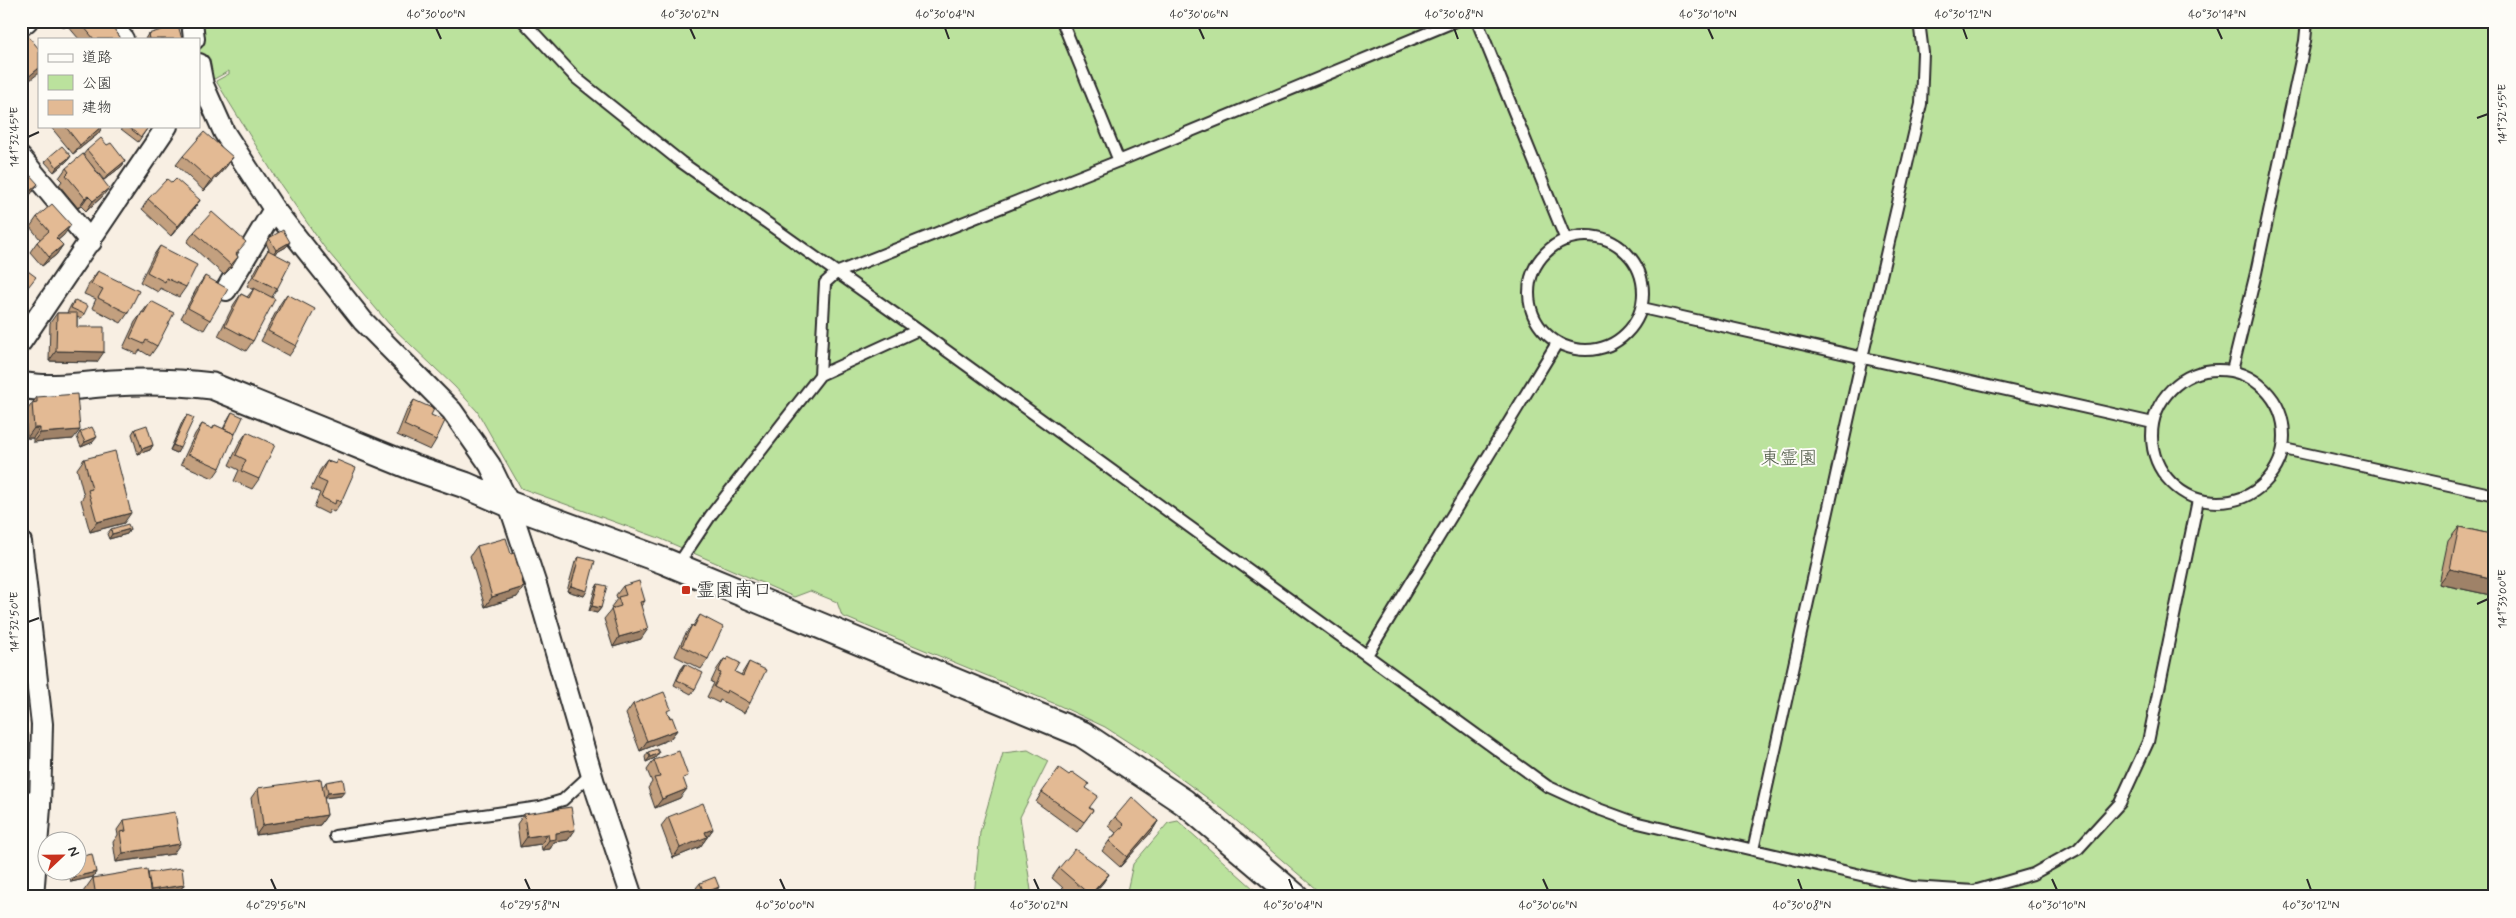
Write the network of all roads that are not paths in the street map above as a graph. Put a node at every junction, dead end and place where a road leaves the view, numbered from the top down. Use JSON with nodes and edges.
{"nodes":[{"id":1,"x":27,"y":21,"type":"edge"},
{"id":2,"x":109,"y":21,"type":"edge"},
{"id":3,"x":192,"y":21,"type":"edge"},
{"id":4,"x":523,"y":21,"type":"edge"},
{"id":5,"x":1062,"y":21,"type":"edge"},
{"id":6,"x":1456,"y":21,"type":"edge"},
{"id":7,"x":1477,"y":21,"type":"edge"},
{"id":8,"x":1919,"y":21,"type":"edge"},
{"id":9,"x":2307,"y":21,"type":"edge"},
{"id":10,"x":21,"y":26,"type":"edge"},
{"id":11,"x":122,"y":38,"type":"edge"},
{"id":12,"x":194,"y":38,"type":"edge"},
{"id":13,"x":201,"y":87,"type":"edge"},
{"id":14,"x":166,"y":128,"type":"edge"},
{"id":15,"x":21,"y":158,"type":"edge"},
{"id":16,"x":1119,"y":160,"type":"junction"},
{"id":17,"x":274,"y":209,"type":"junction"},
{"id":18,"x":1566,"y":240,"type":"junction"},
{"id":19,"x":91,"y":242,"type":"junction"},
{"id":20,"x":836,"y":273,"type":"junction"},
{"id":21,"x":226,"y":290,"type":"edge"},
{"id":22,"x":1642,"y":308,"type":"junction"},
{"id":23,"x":918,"y":330,"type":"junction"},
{"id":24,"x":21,"y":342,"type":"edge"},
{"id":25,"x":1557,"y":343,"type":"junction"},
{"id":26,"x":1862,"y":358,"type":"junction"},
{"id":27,"x":2232,"y":372,"type":"junction"},
{"id":28,"x":820,"y":375,"type":"junction"},
{"id":29,"x":21,"y":385,"type":"edge"},
{"id":30,"x":2154,"y":423,"type":"junction"},
{"id":31,"x":2284,"y":449,"type":"junction"},
{"id":32,"x":2495,"y":495,"type":"edge"},
{"id":33,"x":2198,"y":500,"type":"junction"},
{"id":34,"x":509,"y":504,"type":"junction"},
{"id":35,"x":21,"y":542,"type":"edge"},
{"id":36,"x":676,"y":566,"type":"junction"},
{"id":37,"x":27,"y":632,"type":"edge"},
{"id":38,"x":1367,"y":655,"type":"junction"},
{"id":39,"x":591,"y":774,"type":"junction"},
{"id":40,"x":21,"y":799,"type":"edge"},
{"id":41,"x":40,"y":807,"type":"junction"},
{"id":42,"x":335,"y":836,"type":"dead end"},
{"id":43,"x":1753,"y":850,"type":"junction"},
{"id":44,"x":33,"y":897,"type":"edge"},
{"id":45,"x":632,"y":897,"type":"edge"},
{"id":46,"x":1296,"y":897,"type":"edge"}],
"edges":[{"from":1,"to":10,"type":"street"},
{"from":2,"to":11,"type":"street"},
{"from":3,"to":12,"type":"street"},
{"from":4,"to":20,"type":"lane"},
{"from":5,"to":16,"type":"lane"},
{"from":6,"to":16,"type":"lane"},
{"from":7,"to":18,"type":"lane"},
{"from":8,"to":26,"type":"lane"},
{"from":9,"to":27,"type":"lane"},
{"from":13,"to":17,"type":"street"},
{"from":14,"to":19,"type":"street"},
{"from":15,"to":19,"type":"street"},
{"from":16,"to":20,"type":"lane"},
{"from":17,"to":21,"type":"street"},
{"from":17,"to":34,"type":"street"},
{"from":18,"to":22,"type":"lane"},
{"from":18,"to":25,"type":"lane"},
{"from":19,"to":24,"type":"street"},
{"from":20,"to":23,"type":"lane"},
{"from":20,"to":28,"type":"lane"},
{"from":22,"to":25,"type":"lane"},
{"from":22,"to":26,"type":"lane"},
{"from":23,"to":28,"type":"lane"},
{"from":23,"to":38,"type":"lane"},
{"from":25,"to":38,"type":"lane"},
{"from":26,"to":30,"type":"lane"},
{"from":26,"to":43,"type":"lane"},
{"from":27,"to":30,"type":"lane"},
{"from":27,"to":31,"type":"lane"},
{"from":28,"to":36,"type":"lane"},
{"from":29,"to":34,"type":"street"},
{"from":30,"to":33,"type":"lane"},
{"from":31,"to":32,"type":"lane"},
{"from":31,"to":33,"type":"lane"},
{"from":33,"to":43,"type":"lane"},
{"from":34,"to":36,"type":"street"},
{"from":34,"to":39,"type":"street"},
{"from":35,"to":37,"type":"street"},
{"from":36,"to":46,"type":"street"},
{"from":37,"to":41,"type":"street"},
{"from":38,"to":43,"type":"lane"},
{"from":39,"to":42,"type":"lane"},
{"from":39,"to":45,"type":"street"},
{"from":40,"to":41,"type":"street"},
{"from":41,"to":44,"type":"street"}]}
